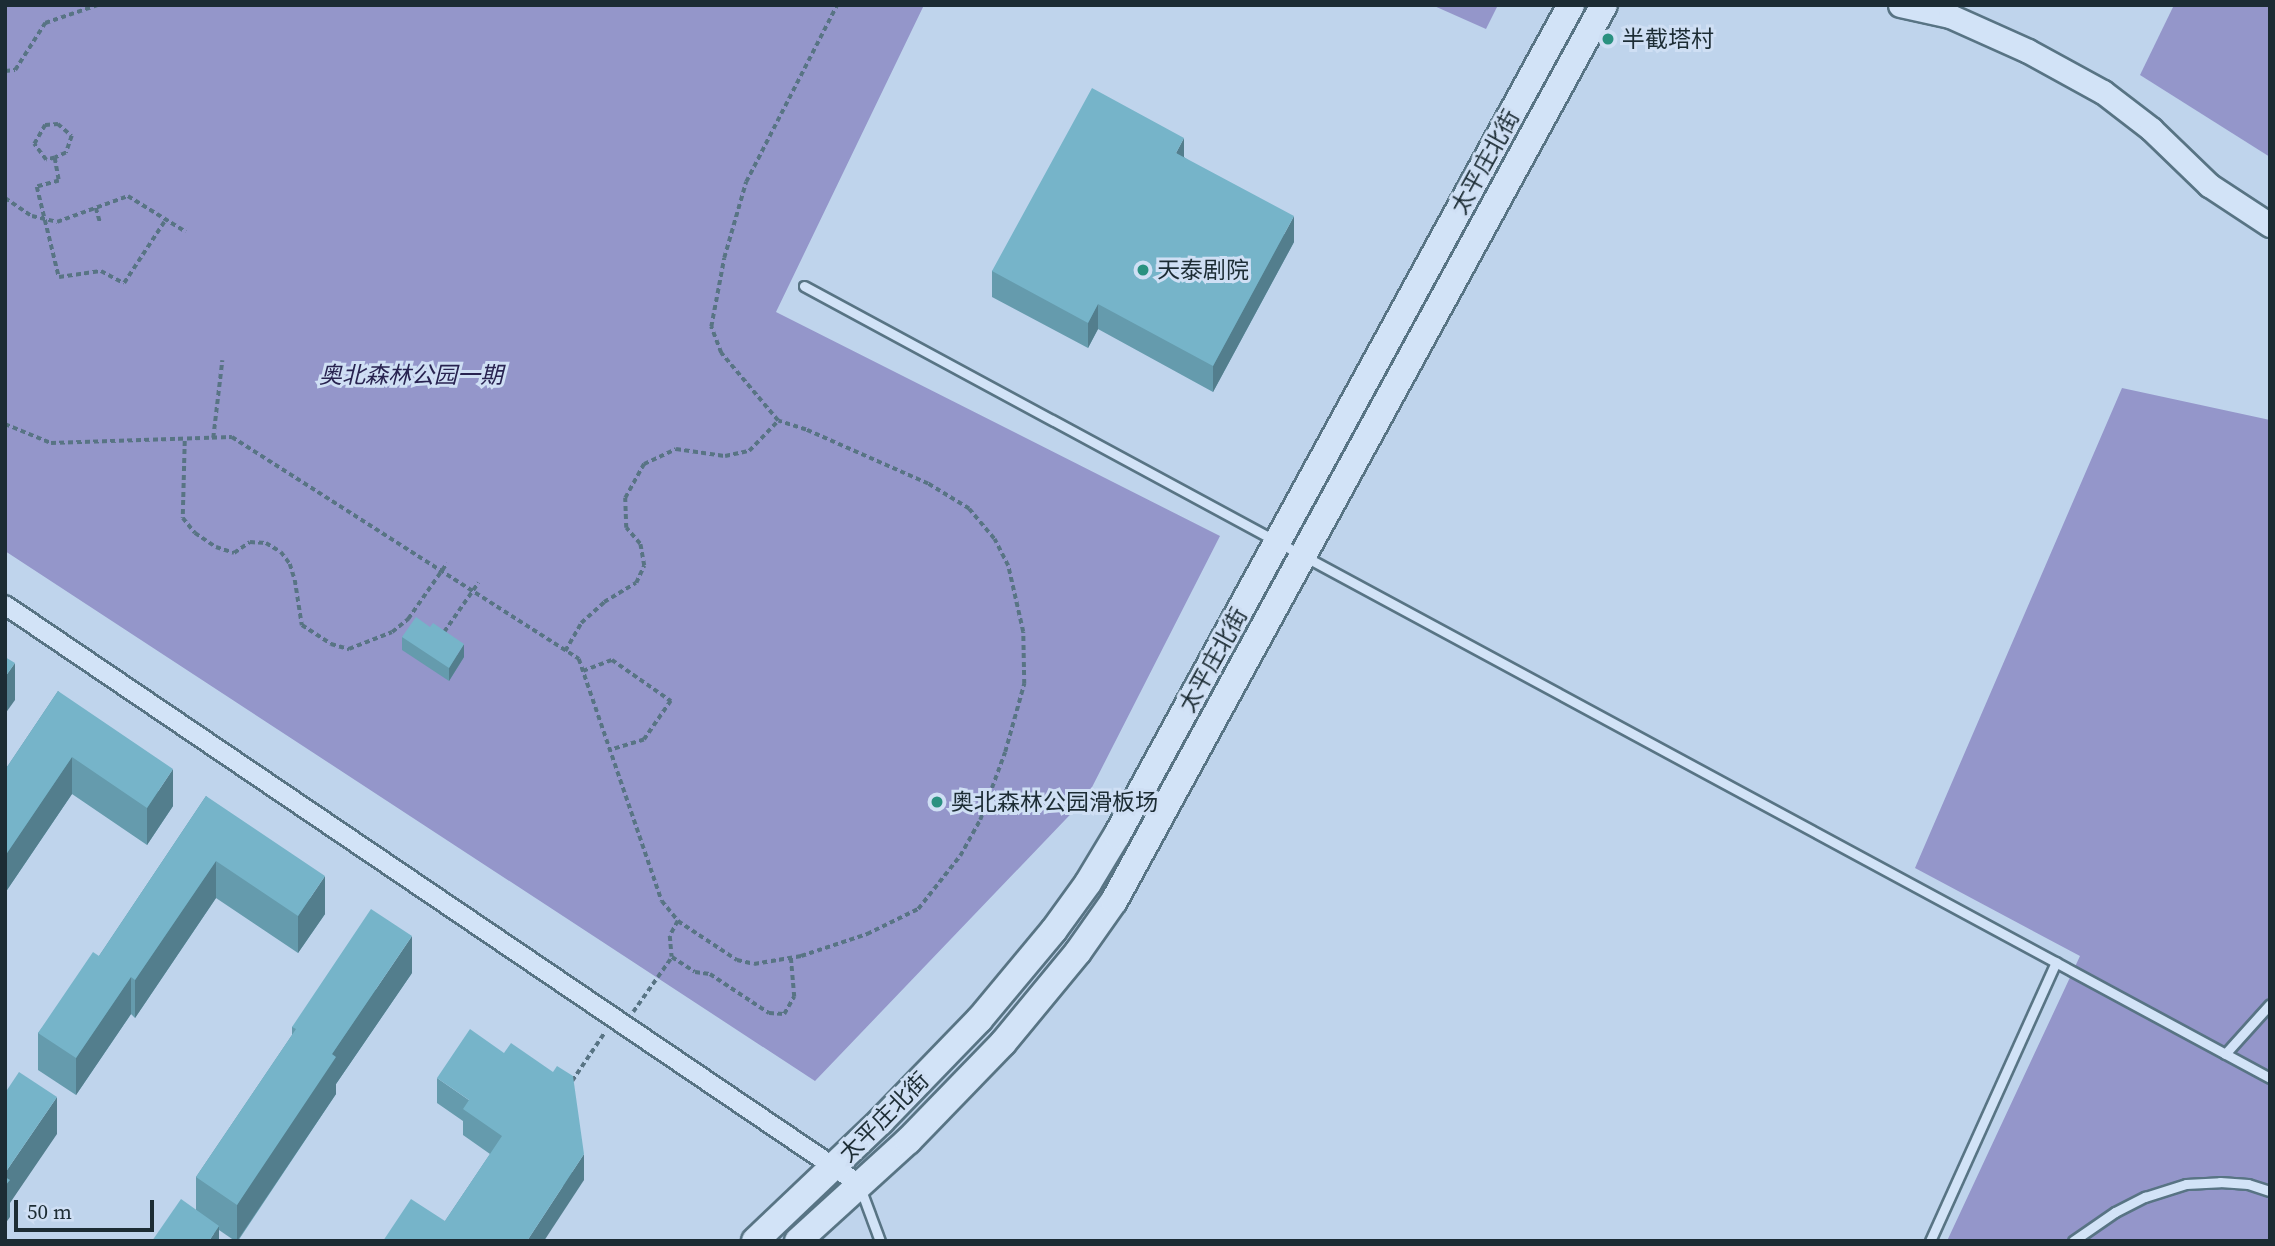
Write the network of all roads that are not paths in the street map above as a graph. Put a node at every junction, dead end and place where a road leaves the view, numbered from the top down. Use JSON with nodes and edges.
{"nodes":[{"id":1,"x":1571,"y":5,"type":"edge"},
{"id":2,"x":1604,"y":5,"type":"edge"},
{"id":3,"x":1900,"y":5,"type":"edge"},
{"id":4,"x":2270,"y":225,"type":"edge"},
{"id":5,"x":804,"y":286,"type":"dead end"},
{"id":6,"x":1278,"y":541,"type":"junction"},
{"id":7,"x":1304,"y":555,"type":"junction"},
{"id":8,"x":5,"y":605,"type":"edge"},
{"id":9,"x":2056,"y":962,"type":"junction"},
{"id":10,"x":2270,"y":1003,"type":"edge"},
{"id":11,"x":2225,"y":1054,"type":"junction"},
{"id":12,"x":2270,"y":1078,"type":"edge"},
{"id":13,"x":834,"y":1167,"type":"junction"},
{"id":14,"x":859,"y":1184,"type":"junction"},
{"id":15,"x":2270,"y":1191,"type":"edge"},
{"id":16,"x":755,"y":1241,"type":"edge"},
{"id":17,"x":798,"y":1241,"type":"edge"},
{"id":18,"x":880,"y":1241,"type":"edge"},
{"id":19,"x":1930,"y":1241,"type":"edge"},
{"id":20,"x":2073,"y":1241,"type":"edge"}],
"edges":[{"from":1,"to":6,"type":"main road","name":"太平庄北街"},
{"from":2,"to":7,"type":"main road","name":"太平庄北街"},
{"from":3,"to":4,"type":"street"},
{"from":5,"to":6,"type":"lane"},
{"from":6,"to":7,"type":"lane"},
{"from":6,"to":13,"type":"main road","name":"太平庄北街"},
{"from":7,"to":9,"type":"lane"},
{"from":7,"to":14,"type":"main road","name":"太平庄北街"},
{"from":8,"to":13,"type":"street"},
{"from":9,"to":11,"type":"lane"},
{"from":9,"to":19,"type":"lane"},
{"from":10,"to":11,"type":"lane"},
{"from":11,"to":12,"type":"lane"},
{"from":13,"to":14,"type":"street"},
{"from":13,"to":16,"type":"main road","name":"太平庄北街"},
{"from":14,"to":17,"type":"main road","name":"太平庄北街"},
{"from":14,"to":18,"type":"lane"},
{"from":15,"to":20,"type":"lane"}]}
